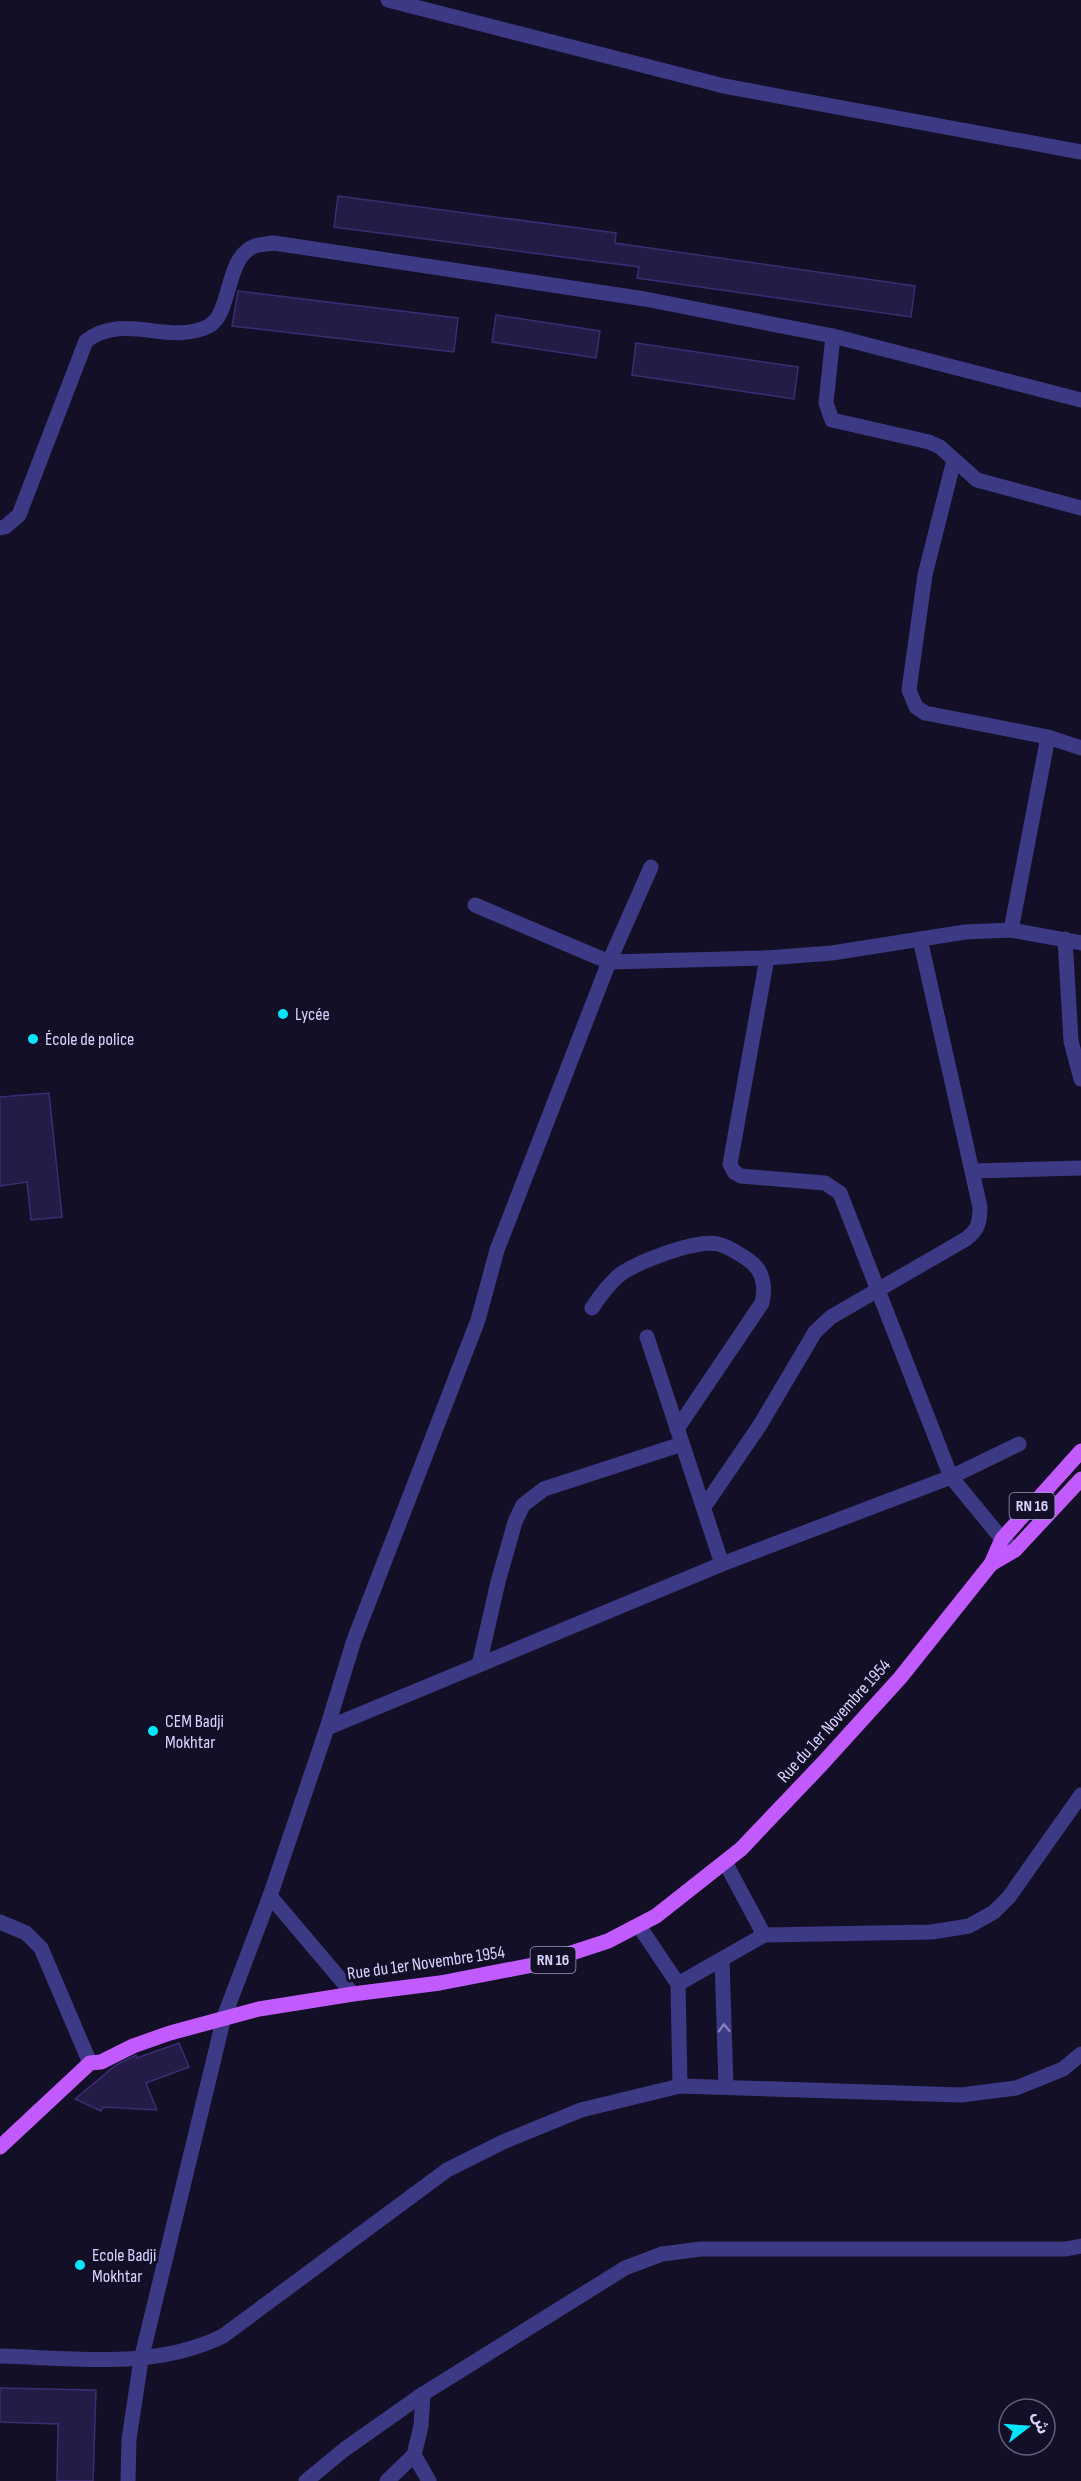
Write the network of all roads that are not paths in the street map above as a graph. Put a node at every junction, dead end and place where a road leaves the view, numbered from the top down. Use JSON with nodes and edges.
{"nodes":[{"id":1,"x":388,"y":0,"type":"edge"},
{"id":2,"x":1081,"y":152,"type":"edge"},
{"id":3,"x":833,"y":336,"type":"junction"},
{"id":4,"x":1081,"y":400,"type":"edge"},
{"id":5,"x":954,"y":460,"type":"junction"},
{"id":6,"x":1081,"y":508,"type":"edge"},
{"id":7,"x":0,"y":528,"type":"edge"},
{"id":8,"x":1048,"y":737,"type":"junction"},
{"id":9,"x":1081,"y":748,"type":"edge"},
{"id":10,"x":651,"y":867,"type":"dead end"},
{"id":11,"x":475,"y":905,"type":"dead end"},
{"id":12,"x":1011,"y":930,"type":"junction"},
{"id":13,"x":920,"y":939,"type":"junction"},
{"id":14,"x":1065,"y":939,"type":"junction"},
{"id":15,"x":1081,"y":943,"type":"edge"},
{"id":16,"x":767,"y":958,"type":"junction"},
{"id":17,"x":609,"y":962,"type":"junction"},
{"id":18,"x":1081,"y":1079,"type":"edge"},
{"id":19,"x":1081,"y":1168,"type":"edge"},
{"id":20,"x":972,"y":1171,"type":"junction"},
{"id":21,"x":879,"y":1290,"type":"junction"},
{"id":22,"x":592,"y":1308,"type":"dead end"},
{"id":23,"x":647,"y":1337,"type":"dead end"},
{"id":24,"x":677,"y":1429,"type":"junction"},
{"id":25,"x":682,"y":1444,"type":"junction"},
{"id":26,"x":1019,"y":1444,"type":"dead end"},
{"id":27,"x":1081,"y":1451,"type":"edge"},
{"id":28,"x":951,"y":1476,"type":"junction"},
{"id":29,"x":1081,"y":1479,"type":"edge"},
{"id":30,"x":704,"y":1507,"type":"junction"},
{"id":31,"x":1002,"y":1539,"type":"junction"},
{"id":32,"x":1015,"y":1550,"type":"junction"},
{"id":33,"x":722,"y":1564,"type":"junction"},
{"id":34,"x":991,"y":1564,"type":"junction"},
{"id":35,"x":479,"y":1665,"type":"junction"},
{"id":36,"x":327,"y":1728,"type":"junction"},
{"id":37,"x":1081,"y":1795,"type":"edge"},
{"id":38,"x":725,"y":1862,"type":"junction"},
{"id":39,"x":270,"y":1896,"type":"junction"},
{"id":40,"x":0,"y":1922,"type":"edge"},
{"id":41,"x":639,"y":1926,"type":"junction"},
{"id":42,"x":764,"y":1935,"type":"junction"},
{"id":43,"x":722,"y":1960,"type":"junction"},
{"id":44,"x":678,"y":1984,"type":"junction"},
{"id":45,"x":353,"y":1994,"type":"junction"},
{"id":46,"x":224,"y":2018,"type":"junction"},
{"id":47,"x":1081,"y":2054,"type":"edge"},
{"id":48,"x":90,"y":2063,"type":"junction"},
{"id":49,"x":680,"y":2086,"type":"junction"},
{"id":50,"x":726,"y":2086,"type":"junction"},
{"id":51,"x":2,"y":2143,"type":"edge"},
{"id":52,"x":1081,"y":2246,"type":"edge"},
{"id":53,"x":0,"y":2356,"type":"edge"},
{"id":54,"x":141,"y":2360,"type":"junction"},
{"id":55,"x":423,"y":2394,"type":"junction"},
{"id":56,"x":414,"y":2455,"type":"junction"},
{"id":57,"x":128,"y":2481,"type":"edge"},
{"id":58,"x":306,"y":2481,"type":"edge"},
{"id":59,"x":387,"y":2481,"type":"edge"},
{"id":60,"x":429,"y":2481,"type":"edge"}],
"edges":[{"from":1,"to":2,"type":"street"},
{"from":3,"to":4,"type":"street"},
{"from":3,"to":5,"type":"street"},
{"from":3,"to":7,"type":"street"},
{"from":5,"to":6,"type":"street"},
{"from":5,"to":8,"type":"street"},
{"from":8,"to":9,"type":"street"},
{"from":8,"to":12,"type":"street"},
{"from":10,"to":17,"type":"street"},
{"from":11,"to":17,"type":"street"},
{"from":12,"to":13,"type":"street"},
{"from":12,"to":14,"type":"street"},
{"from":13,"to":16,"type":"street"},
{"from":13,"to":20,"type":"street"},
{"from":14,"to":15,"type":"street"},
{"from":14,"to":18,"type":"street"},
{"from":16,"to":17,"type":"street"},
{"from":16,"to":21,"type":"street"},
{"from":17,"to":36,"type":"street"},
{"from":19,"to":20,"type":"street"},
{"from":20,"to":21,"type":"street"},
{"from":21,"to":28,"type":"street"},
{"from":21,"to":30,"type":"street"},
{"from":22,"to":24,"type":"street"},
{"from":23,"to":24,"type":"street"},
{"from":24,"to":25,"type":"street"},
{"from":25,"to":30,"type":"street"},
{"from":25,"to":35,"type":"street"},
{"from":26,"to":28,"type":"street"},
{"from":27,"to":31,"type":"main road","number":"RN 16"},
{"from":28,"to":31,"type":"street"},
{"from":28,"to":33,"type":"street"},
{"from":29,"to":32,"type":"main road","number":"RN 16"},
{"from":30,"to":33,"type":"street"},
{"from":31,"to":32,"type":"street"},
{"from":31,"to":34,"type":"main road","number":"RN 16"},
{"from":32,"to":34,"type":"main road","number":"RN 16"},
{"from":33,"to":35,"type":"street"},
{"from":34,"to":38,"type":"main road","name":"Rue du 1er Novembre 1954","number":"RN 16"},
{"from":35,"to":36,"type":"street"},
{"from":36,"to":39,"type":"street"},
{"from":37,"to":42,"type":"street"},
{"from":38,"to":41,"type":"main road","name":"Rue du 1er Novembre 1954","number":"RN 16"},
{"from":38,"to":42,"type":"street"},
{"from":39,"to":45,"type":"street"},
{"from":39,"to":46,"type":"street"},
{"from":40,"to":48,"type":"street"},
{"from":41,"to":44,"type":"street"},
{"from":41,"to":45,"type":"main road","name":"Rue du 1er Novembre 1954","number":"RN 16"},
{"from":42,"to":43,"type":"street"},
{"from":43,"to":44,"type":"street"},
{"from":50,"to":43,"type":"street","one_way":true},
{"from":44,"to":49,"type":"street"},
{"from":45,"to":46,"type":"main road","name":"Rue du 1er Novembre 1954","number":"RN 16"},
{"from":46,"to":48,"type":"main road","name":"Rue du 1er Novembre 1954","number":"RN 16"},
{"from":46,"to":54,"type":"street"},
{"from":47,"to":50,"type":"street"},
{"from":48,"to":51,"type":"main road","name":"Rue du 1er Novembre 1954","number":"RN 16"},
{"from":49,"to":50,"type":"street"},
{"from":49,"to":54,"type":"street"},
{"from":52,"to":55,"type":"street"},
{"from":53,"to":54,"type":"street"},
{"from":54,"to":57,"type":"street"},
{"from":55,"to":56,"type":"street"},
{"from":55,"to":58,"type":"street"},
{"from":56,"to":59,"type":"street"},
{"from":56,"to":60,"type":"street"}]}
